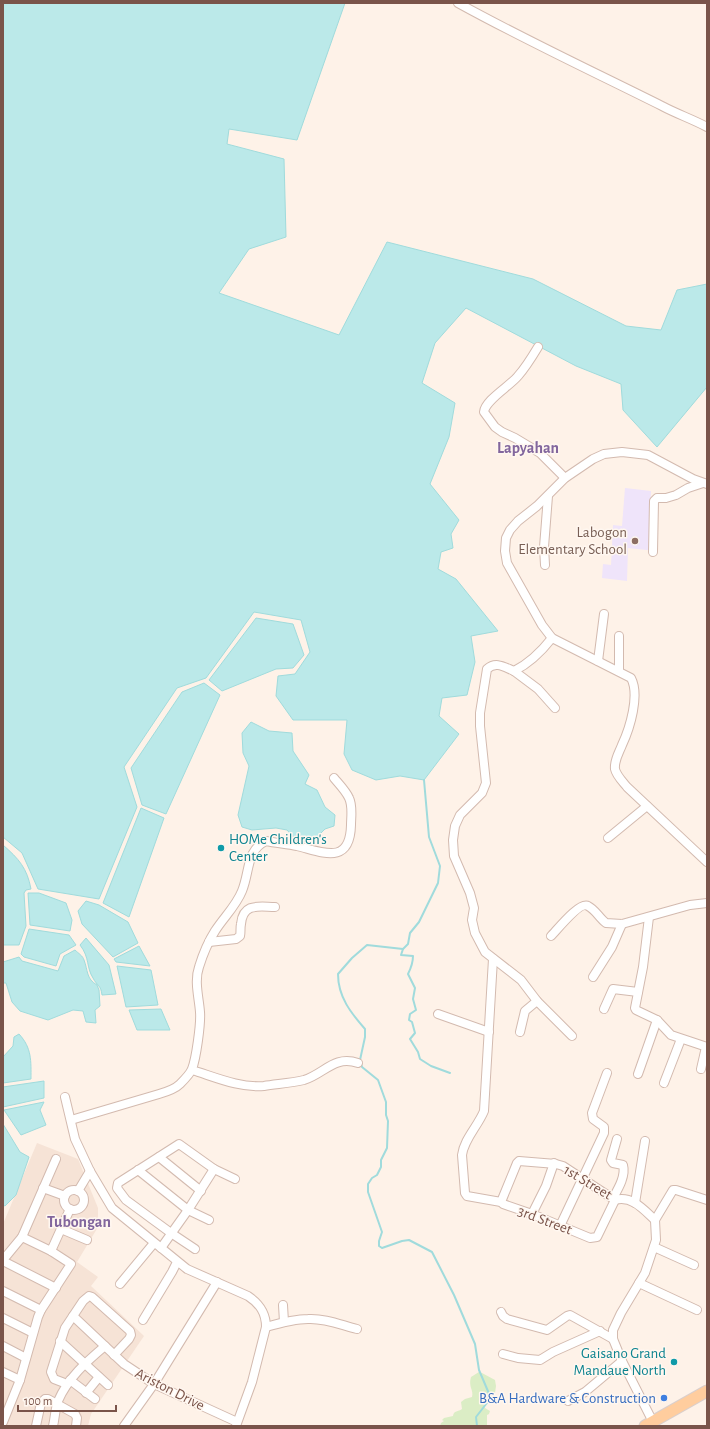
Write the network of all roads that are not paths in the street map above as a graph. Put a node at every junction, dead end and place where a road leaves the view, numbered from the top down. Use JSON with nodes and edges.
{"nodes":[{"id":1,"x":458,"y":3,"type":"edge"},
{"id":2,"x":707,"y":127,"type":"edge"},
{"id":3,"x":538,"y":347,"type":"dead end"},
{"id":4,"x":565,"y":478,"type":"junction"},
{"id":5,"x":705,"y":483,"type":"edge"},
{"id":6,"x":548,"y":496,"type":"junction"},
{"id":7,"x":653,"y":552,"type":"dead end"},
{"id":8,"x":545,"y":565,"type":"dead end"},
{"id":9,"x":604,"y":614,"type":"dead end"},
{"id":10,"x":619,"y":636,"type":"dead end"},
{"id":11,"x":552,"y":638,"type":"junction"},
{"id":12,"x":598,"y":660,"type":"junction"},
{"id":13,"x":514,"y":671,"type":"junction"},
{"id":14,"x":619,"y":671,"type":"junction"},
{"id":15,"x":555,"y":708,"type":"dead end"},
{"id":16,"x":334,"y":778,"type":"dead end"},
{"id":17,"x":647,"y":806,"type":"junction"},
{"id":18,"x":608,"y":838,"type":"dead end"},
{"id":19,"x":707,"y":862,"type":"edge"},
{"id":20,"x":707,"y":903,"type":"edge"},
{"id":21,"x":275,"y":907,"type":"dead end"},
{"id":22,"x":649,"y":917,"type":"junction"},
{"id":23,"x":622,"y":924,"type":"junction"},
{"id":24,"x":550,"y":936,"type":"dead end"},
{"id":25,"x":209,"y":942,"type":"junction"},
{"id":26,"x":493,"y":959,"type":"junction"},
{"id":27,"x":594,"y":977,"type":"dead end"},
{"id":28,"x":638,"y":992,"type":"junction"},
{"id":29,"x":537,"y":1001,"type":"junction"},
{"id":30,"x":604,"y":1009,"type":"dead end"},
{"id":31,"x":438,"y":1014,"type":"dead end"},
{"id":32,"x":657,"y":1020,"type":"junction"},
{"id":33,"x":489,"y":1032,"type":"junction"},
{"id":34,"x":520,"y":1032,"type":"dead end"},
{"id":35,"x":572,"y":1036,"type":"dead end"},
{"id":36,"x":681,"y":1039,"type":"junction"},
{"id":37,"x":707,"y":1047,"type":"edge"},
{"id":38,"x":358,"y":1064,"type":"dead end"},
{"id":39,"x":701,"y":1069,"type":"dead end"},
{"id":40,"x":192,"y":1070,"type":"junction"},
{"id":41,"x":607,"y":1073,"type":"dead end"},
{"id":42,"x":638,"y":1074,"type":"dead end"},
{"id":43,"x":664,"y":1083,"type":"dead end"},
{"id":44,"x":66,"y":1096,"type":"dead end"},
{"id":45,"x":71,"y":1120,"type":"junction"},
{"id":46,"x":617,"y":1139,"type":"dead end"},
{"id":47,"x":645,"y":1141,"type":"dead end"},
{"id":48,"x":159,"y":1157,"type":"junction"},
{"id":49,"x":56,"y":1159,"type":"dead end"},
{"id":50,"x":554,"y":1163,"type":"junction"},
{"id":51,"x":214,"y":1169,"type":"junction"},
{"id":52,"x":138,"y":1170,"type":"junction"},
{"id":53,"x":90,"y":1171,"type":"junction"},
{"id":54,"x":235,"y":1178,"type":"dead end"},
{"id":55,"x":583,"y":1179,"type":"junction"},
{"id":56,"x":43,"y":1188,"type":"junction"},
{"id":57,"x":78,"y":1191,"type":"junction"},
{"id":58,"x":201,"y":1191,"type":"junction"},
{"id":59,"x":65,"y":1196,"type":"junction"},
{"id":60,"x":614,"y":1199,"type":"junction"},
{"id":61,"x":707,"y":1200,"type":"edge"},
{"id":62,"x":501,"y":1202,"type":"junction"},
{"id":63,"x":635,"y":1203,"type":"junction"},
{"id":64,"x":70,"y":1209,"type":"junction"},
{"id":65,"x":188,"y":1210,"type":"junction"},
{"id":66,"x":532,"y":1214,"type":"junction"},
{"id":67,"x":209,"y":1220,"type":"dead end"},
{"id":68,"x":655,"y":1220,"type":"junction"},
{"id":69,"x":560,"y":1226,"type":"junction"},
{"id":70,"x":61,"y":1229,"type":"junction"},
{"id":71,"x":171,"y":1233,"type":"junction"},
{"id":72,"x":22,"y":1237,"type":"junction"},
{"id":73,"x":87,"y":1240,"type":"dead end"},
{"id":74,"x":157,"y":1245,"type":"junction"},
{"id":75,"x":654,"y":1247,"type":"junction"},
{"id":76,"x":195,"y":1249,"type":"dead end"},
{"id":77,"x":51,"y":1251,"type":"junction"},
{"id":78,"x":3,"y":1261,"type":"edge"},
{"id":79,"x":177,"y":1262,"type":"junction"},
{"id":80,"x":694,"y":1266,"type":"dead end"},
{"id":81,"x":217,"y":1282,"type":"junction"},
{"id":82,"x":639,"y":1283,"type":"junction"},
{"id":83,"x":120,"y":1284,"type":"dead end"},
{"id":84,"x":56,"y":1288,"type":"junction"},
{"id":85,"x":3,"y":1291,"type":"edge"},
{"id":86,"x":283,"y":1305,"type":"dead end"},
{"id":87,"x":42,"y":1310,"type":"junction"},
{"id":88,"x":697,"y":1310,"type":"dead end"},
{"id":89,"x":501,"y":1312,"type":"dead end"},
{"id":90,"x":73,"y":1316,"type":"junction"},
{"id":91,"x":3,"y":1318,"type":"edge"},
{"id":92,"x":143,"y":1320,"type":"dead end"},
{"id":93,"x":284,"y":1322,"type":"junction"},
{"id":94,"x":266,"y":1327,"type":"junction"},
{"id":95,"x":357,"y":1329,"type":"dead end"},
{"id":96,"x":600,"y":1331,"type":"junction"},
{"id":97,"x":33,"y":1333,"type":"junction"},
{"id":98,"x":613,"y":1339,"type":"junction"},
{"id":99,"x":60,"y":1341,"type":"junction"},
{"id":100,"x":3,"y":1346,"type":"edge"},
{"id":101,"x":105,"y":1346,"type":"junction"},
{"id":102,"x":502,"y":1354,"type":"dead end"},
{"id":103,"x":114,"y":1355,"type":"junction"},
{"id":104,"x":26,"y":1358,"type":"junction"},
{"id":105,"x":622,"y":1361,"type":"junction"},
{"id":106,"x":84,"y":1364,"type":"junction"},
{"id":107,"x":3,"y":1372,"type":"edge"},
{"id":108,"x":99,"y":1377,"type":"junction"},
{"id":109,"x":20,"y":1380,"type":"junction"},
{"id":110,"x":69,"y":1382,"type":"junction"},
{"id":111,"x":154,"y":1384,"type":"junction"},
{"id":112,"x":108,"y":1385,"type":"dead end"},
{"id":113,"x":707,"y":1391,"type":"edge"},
{"id":114,"x":86,"y":1393,"type":"junction"},
{"id":115,"x":95,"y":1399,"type":"dead end"},
{"id":116,"x":568,"y":1401,"type":"dead end"},
{"id":117,"x":58,"y":1403,"type":"junction"},
{"id":118,"x":6,"y":1404,"type":"edge"},
{"id":119,"x":3,"y":1422,"type":"edge"},
{"id":120,"x":236,"y":1424,"type":"edge"},
{"id":121,"x":649,"y":1424,"type":"edge"},
{"id":122,"x":36,"y":1426,"type":"edge"},
{"id":123,"x":53,"y":1426,"type":"edge"},
{"id":124,"x":76,"y":1426,"type":"edge"},
{"id":125,"x":124,"y":1426,"type":"edge"}],
"edges":[{"from":1,"to":2,"type":"street"},
{"from":3,"to":4,"type":"street"},
{"from":4,"to":5,"type":"street"},
{"from":4,"to":6,"type":"street"},
{"from":5,"to":7,"type":"street"},
{"from":6,"to":8,"type":"street"},
{"from":6,"to":11,"type":"street"},
{"from":9,"to":12,"type":"street"},
{"from":10,"to":14,"type":"street"},
{"from":11,"to":12,"type":"street"},
{"from":11,"to":13,"type":"street"},
{"from":12,"to":14,"type":"street"},
{"from":13,"to":15,"type":"street"},
{"from":13,"to":26,"type":"street"},
{"from":14,"to":17,"type":"street"},
{"from":16,"to":25,"type":"street"},
{"from":17,"to":18,"type":"street"},
{"from":17,"to":19,"type":"street"},
{"from":20,"to":22,"type":"street"},
{"from":21,"to":25,"type":"street"},
{"from":22,"to":23,"type":"street"},
{"from":22,"to":28,"type":"street"},
{"from":23,"to":24,"type":"street"},
{"from":23,"to":27,"type":"street"},
{"from":25,"to":40,"type":"street"},
{"from":26,"to":29,"type":"street"},
{"from":26,"to":33,"type":"street"},
{"from":28,"to":30,"type":"street"},
{"from":28,"to":32,"type":"street"},
{"from":29,"to":34,"type":"street"},
{"from":29,"to":35,"type":"street"},
{"from":31,"to":33,"type":"street"},
{"from":32,"to":36,"type":"street"},
{"from":32,"to":42,"type":"street"},
{"from":33,"to":62,"type":"street","name":"3rd Street"},
{"from":36,"to":37,"type":"street"},
{"from":36,"to":43,"type":"street"},
{"from":37,"to":39,"type":"street"},
{"from":38,"to":40,"type":"street"},
{"from":40,"to":45,"type":"street"},
{"from":41,"to":55,"type":"street"},
{"from":44,"to":45,"type":"street"},
{"from":45,"to":53,"type":"street"},
{"from":46,"to":60,"type":"street"},
{"from":47,"to":63,"type":"street"},
{"from":48,"to":51,"type":"street"},
{"from":48,"to":52,"type":"street"},
{"from":48,"to":58,"type":"street"},
{"from":49,"to":56,"type":"street"},
{"from":50,"to":55,"type":"street","name":"1st Street"},
{"from":50,"to":62,"type":"street","name":"1st Street"},
{"from":50,"to":66,"type":"street"},
{"from":51,"to":54,"type":"street"},
{"from":51,"to":58,"type":"street"},
{"from":52,"to":65,"type":"street"},
{"from":52,"to":71,"type":"street"},
{"from":53,"to":57,"type":"street"},
{"from":53,"to":74,"type":"street"},
{"from":55,"to":60,"type":"street","name":"1st Street"},
{"from":55,"to":69,"type":"street"},
{"from":56,"to":59,"type":"street"},
{"from":56,"to":72,"type":"street"},
{"from":57,"to":59,"type":"street"},
{"from":57,"to":64,"type":"street"},
{"from":58,"to":65,"type":"street"},
{"from":59,"to":64,"type":"street"},
{"from":60,"to":63,"type":"street","name":"1st Street"},
{"from":60,"to":69,"type":"street","name":"3rd Street"},
{"from":61,"to":68,"type":"street"},
{"from":62,"to":66,"type":"street","name":"3rd Street"},
{"from":63,"to":68,"type":"street"},
{"from":64,"to":70,"type":"street"},
{"from":65,"to":67,"type":"street"},
{"from":65,"to":71,"type":"street"},
{"from":66,"to":69,"type":"street","name":"3rd Street"},
{"from":68,"to":75,"type":"street"},
{"from":70,"to":73,"type":"street"},
{"from":70,"to":77,"type":"street"},
{"from":71,"to":74,"type":"street"},
{"from":71,"to":76,"type":"street"},
{"from":72,"to":77,"type":"street"},
{"from":72,"to":78,"type":"street"},
{"from":74,"to":79,"type":"street"},
{"from":74,"to":83,"type":"street"},
{"from":75,"to":80,"type":"street"},
{"from":75,"to":82,"type":"street"},
{"from":77,"to":84,"type":"street"},
{"from":78,"to":84,"type":"street"},
{"from":79,"to":81,"type":"street"},
{"from":79,"to":92,"type":"street"},
{"from":81,"to":94,"type":"street"},
{"from":81,"to":111,"type":"street"},
{"from":82,"to":88,"type":"street"},
{"from":82,"to":98,"type":"street"},
{"from":84,"to":87,"type":"street"},
{"from":85,"to":87,"type":"street"},
{"from":86,"to":93,"type":"street"},
{"from":87,"to":97,"type":"street"},
{"from":89,"to":96,"type":"street"},
{"from":90,"to":99,"type":"street"},
{"from":90,"to":101,"type":"street","name":"Ariston Drive"},
{"from":90,"to":103,"type":"street"},
{"from":91,"to":97,"type":"street"},
{"from":93,"to":94,"type":"street"},
{"from":93,"to":95,"type":"street"},
{"from":94,"to":120,"type":"street"},
{"from":96,"to":98,"type":"street"},
{"from":96,"to":102,"type":"street"},
{"from":97,"to":104,"type":"street"},
{"from":98,"to":105,"type":"street"},
{"from":99,"to":106,"type":"street"},
{"from":99,"to":110,"type":"street"},
{"from":100,"to":104,"type":"street"},
{"from":101,"to":103,"type":"street","name":"Ariston Drive"},
{"from":101,"to":106,"type":"street"},
{"from":103,"to":111,"type":"street","name":"Ariston Drive"},
{"from":104,"to":109,"type":"street"},
{"from":105,"to":116,"type":"street"},
{"from":105,"to":121,"type":"street"},
{"from":106,"to":108,"type":"street"},
{"from":106,"to":110,"type":"street"},
{"from":107,"to":109,"type":"street"},
{"from":108,"to":112,"type":"street"},
{"from":108,"to":114,"type":"street"},
{"from":109,"to":118,"type":"street"},
{"from":110,"to":114,"type":"street"},
{"from":110,"to":117,"type":"street"},
{"from":111,"to":120,"type":"street","name":"Ariston Drive"},
{"from":111,"to":125,"type":"street"},
{"from":113,"to":121,"type":"main road"},
{"from":114,"to":115,"type":"street"},
{"from":117,"to":122,"type":"street"},
{"from":117,"to":123,"type":"street"},
{"from":117,"to":124,"type":"street"},
{"from":118,"to":119,"type":"street"}]}
